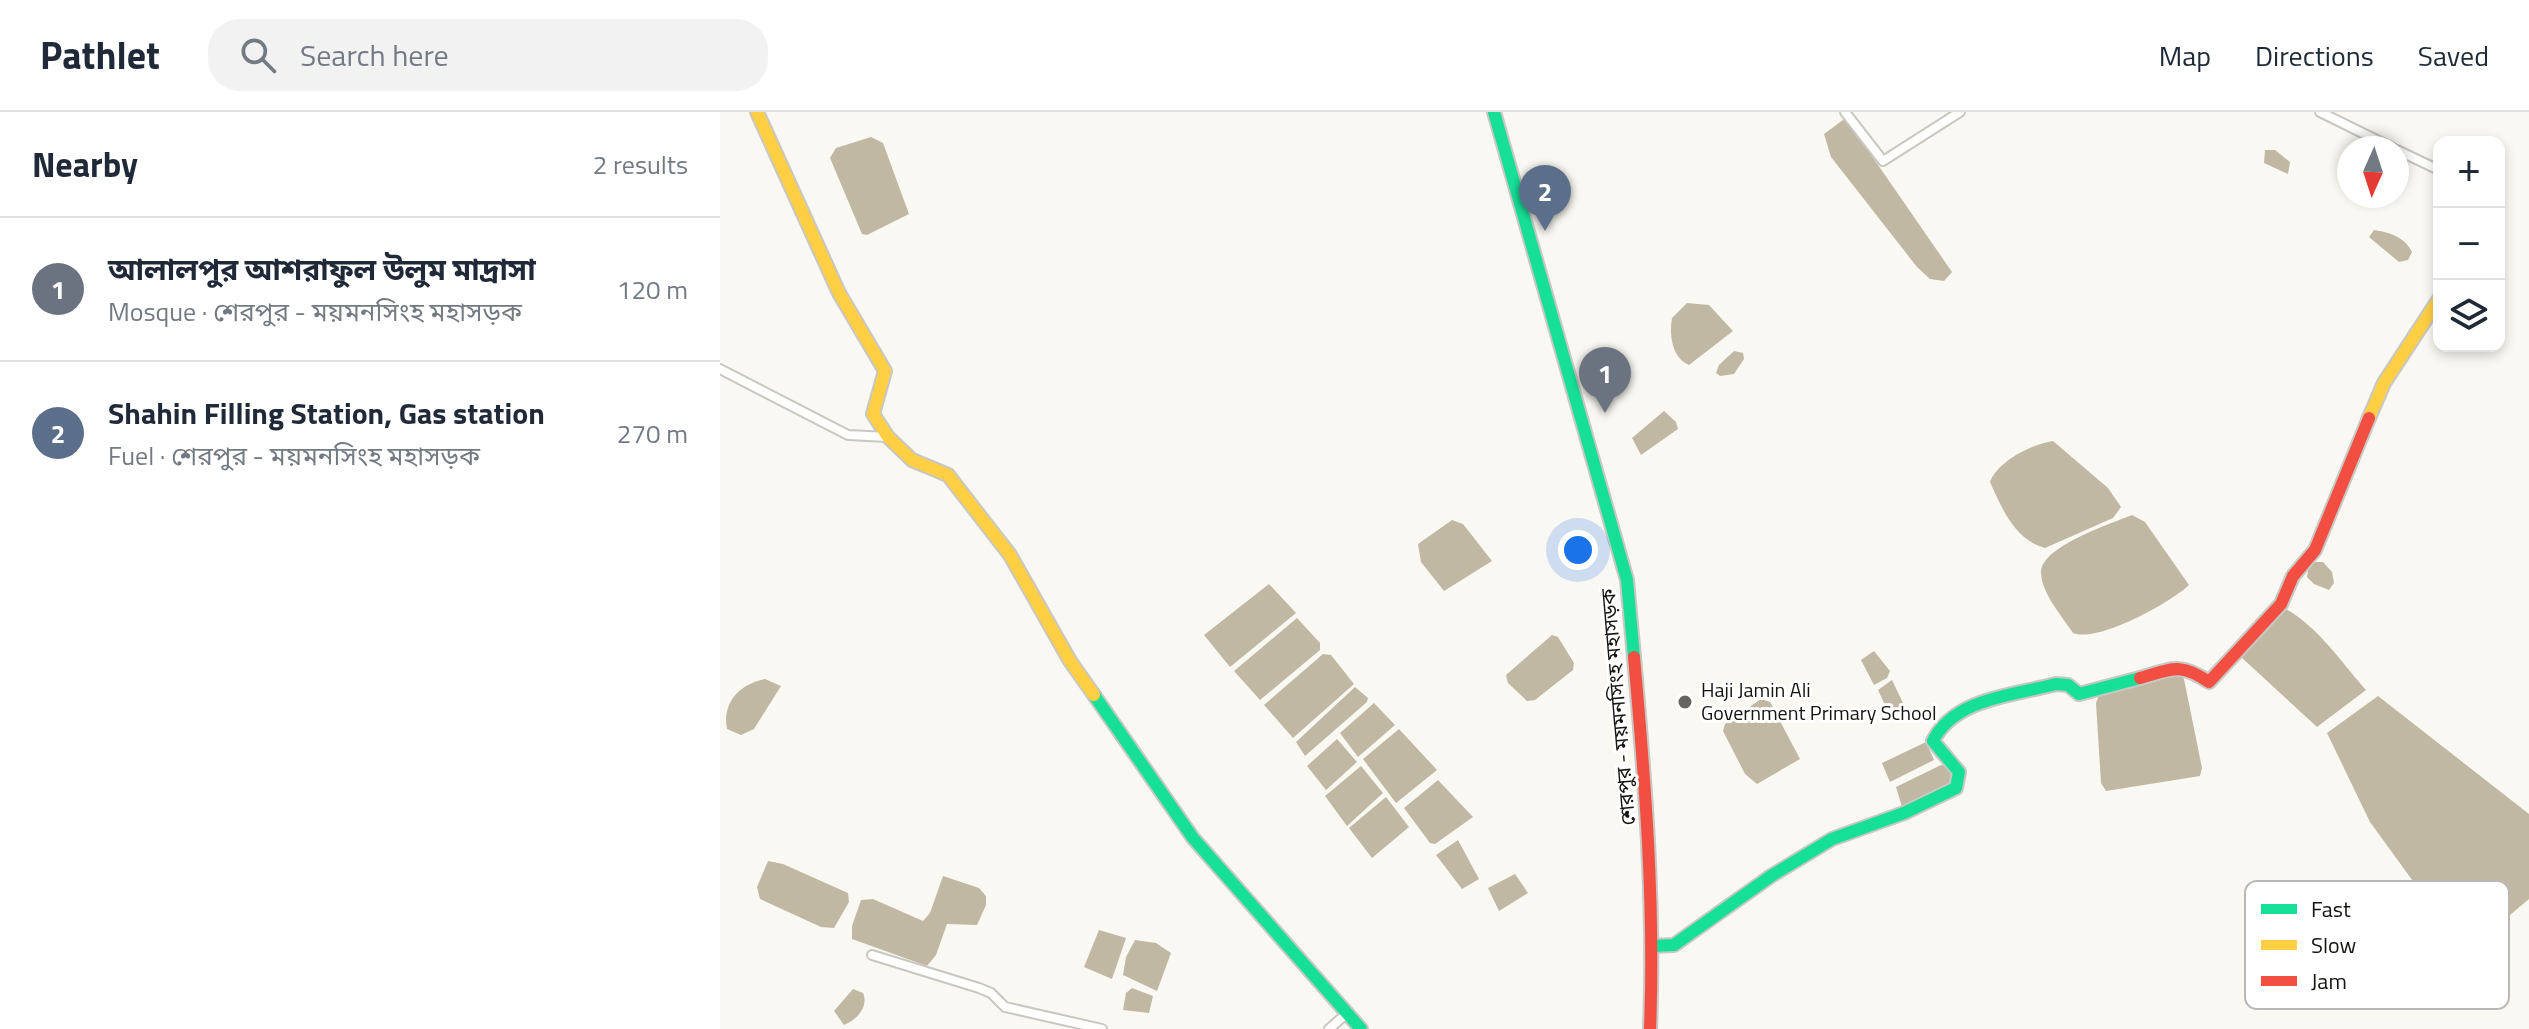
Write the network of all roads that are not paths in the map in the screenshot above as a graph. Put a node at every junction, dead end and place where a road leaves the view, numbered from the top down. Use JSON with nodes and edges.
{"nodes":[{"id":1,"x":757,"y":112,"type":"edge"},
{"id":2,"x":1494,"y":112,"type":"edge"},
{"id":3,"x":1845,"y":112,"type":"edge"},
{"id":4,"x":1960,"y":112,"type":"edge"},
{"id":5,"x":2320,"y":112,"type":"edge"},
{"id":6,"x":2369,"y":136,"type":"edge"},
{"id":7,"x":2409,"y":156,"type":"edge"},
{"id":8,"x":2433,"y":167,"type":"edge"},
{"id":9,"x":2433,"y":308,"type":"edge"},
{"id":10,"x":720,"y":369,"type":"edge"},
{"id":11,"x":888,"y":437,"type":"junction"},
{"id":12,"x":1653,"y":946,"type":"junction"},
{"id":13,"x":872,"y":955,"type":"dead end"},
{"id":14,"x":1345,"y":1015,"type":"junction"},
{"id":15,"x":1102,"y":1029,"type":"edge"},
{"id":16,"x":1329,"y":1029,"type":"edge"},
{"id":17,"x":1361,"y":1029,"type":"edge"},
{"id":18,"x":1650,"y":1029,"type":"edge"}],
"edges":[{"from":1,"to":11,"type":"street"},
{"from":2,"to":12,"type":"street","name":"শেরপুর - ময়মনসিংহ মহাসড়ক"},
{"from":3,"to":4,"type":"street"},
{"from":5,"to":6,"type":"street"},
{"from":7,"to":8,"type":"street"},
{"from":9,"to":12,"type":"street"},
{"from":10,"to":11,"type":"street"},
{"from":11,"to":14,"type":"street"},
{"from":12,"to":18,"type":"street","name":"শেরপুর - ময়মনসিংহ মহাসড়ক"},
{"from":13,"to":15,"type":"street"},
{"from":14,"to":16,"type":"street"},
{"from":14,"to":17,"type":"street"}]}
